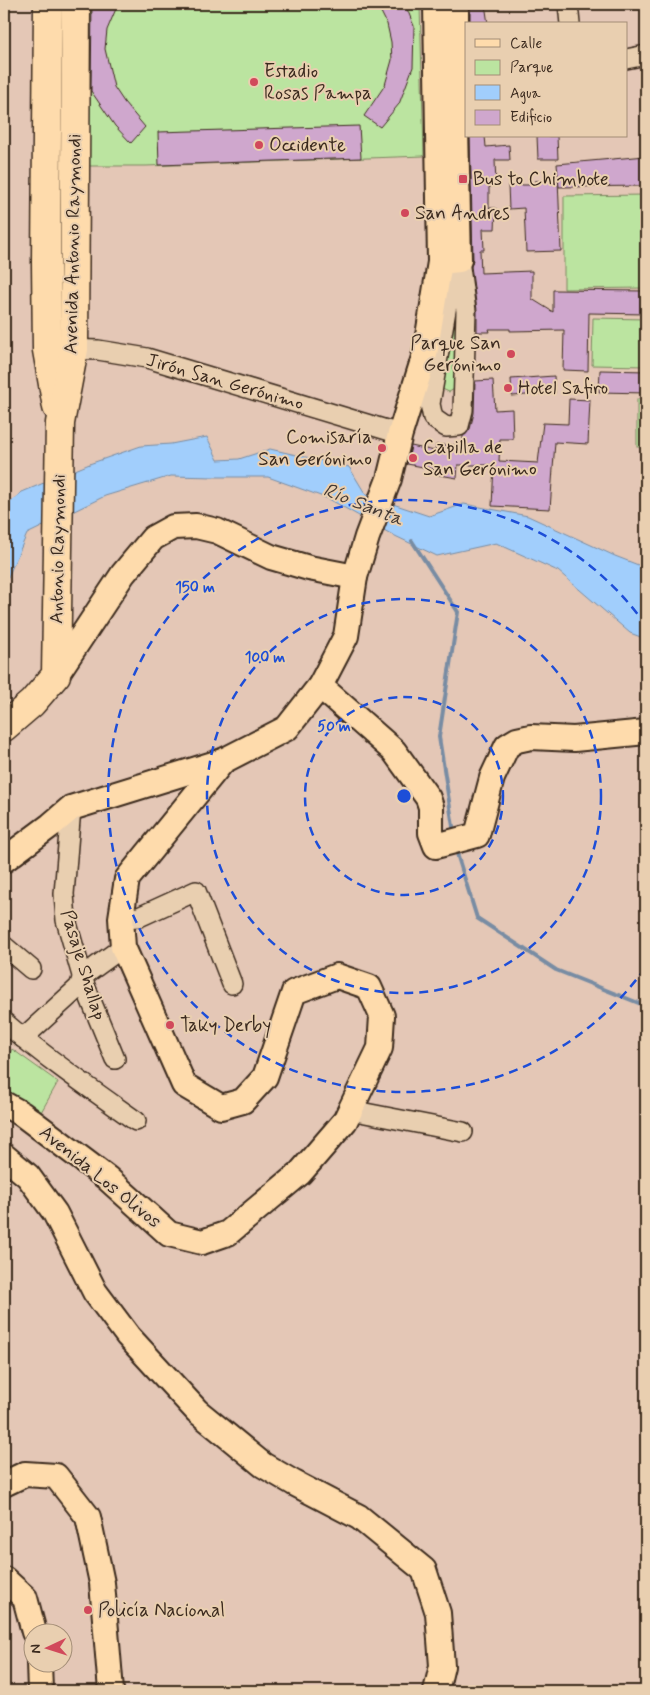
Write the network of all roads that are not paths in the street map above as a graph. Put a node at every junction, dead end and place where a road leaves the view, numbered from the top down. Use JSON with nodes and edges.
{"nodes":[{"id":1,"x":48,"y":4,"type":"edge"},
{"id":2,"x":76,"y":4,"type":"edge"},
{"id":3,"x":568,"y":4,"type":"edge"},
{"id":4,"x":446,"y":8,"type":"edge"},
{"id":5,"x":570,"y":22,"type":"edge"},
{"id":6,"x":646,"y":55,"type":"edge"},
{"id":7,"x":628,"y":59,"type":"edge"},
{"id":8,"x":461,"y":83,"type":"edge"},
{"id":9,"x":446,"y":128,"type":"junction"},
{"id":10,"x":450,"y":261,"type":"junction"},
{"id":11,"x":74,"y":349,"type":"junction"},
{"id":12,"x":47,"y":350,"type":"junction"},
{"id":13,"x":60,"y":423,"type":"junction"},
{"id":14,"x":400,"y":434,"type":"junction"},
{"id":15,"x":355,"y":577,"type":"junction"},
{"id":16,"x":56,"y":675,"type":"junction"},
{"id":17,"x":320,"y":686,"type":"junction"},
{"id":18,"x":4,"y":727,"type":"edge"},
{"id":19,"x":646,"y":732,"type":"edge"},
{"id":20,"x":223,"y":761,"type":"junction"},
{"id":21,"x":71,"y":808,"type":"junction"},
{"id":22,"x":4,"y":860,"type":"edge"},
{"id":23,"x":120,"y":918,"type":"junction"},
{"id":24,"x":4,"y":946,"type":"edge"},
{"id":25,"x":123,"y":947,"type":"junction"},
{"id":26,"x":31,"y":968,"type":"dead end"},
{"id":27,"x":83,"y":976,"type":"junction"},
{"id":28,"x":232,"y":984,"type":"dead end"},
{"id":29,"x":4,"y":1022,"type":"edge"},
{"id":30,"x":22,"y":1038,"type":"junction"},
{"id":31,"x":115,"y":1059,"type":"dead end"},
{"id":32,"x":4,"y":1104,"type":"edge"},
{"id":33,"x":350,"y":1110,"type":"junction"},
{"id":34,"x":136,"y":1121,"type":"dead end"},
{"id":35,"x":464,"y":1132,"type":"dead end"},
{"id":36,"x":4,"y":1156,"type":"edge"},
{"id":37,"x":4,"y":1484,"type":"edge"},
{"id":38,"x":4,"y":1579,"type":"edge"},
{"id":39,"x":32,"y":1622,"type":"edge"},
{"id":40,"x":39,"y":1672,"type":"edge"},
{"id":41,"x":40,"y":1691,"type":"edge"},
{"id":42,"x":111,"y":1691,"type":"edge"},
{"id":43,"x":436,"y":1691,"type":"edge"}],
"edges":[{"from":1,"to":12,"type":"highway","name":"Avenida Antonio Raymondi"},
{"from":2,"to":11,"type":"highway","name":"Avenida Antonio Raymondi"},
{"from":3,"to":5,"type":"street"},
{"from":4,"to":8,"type":"main road"},
{"from":4,"to":9,"type":"main road"},
{"from":6,"to":7,"type":"street"},
{"from":8,"to":9,"type":"main road"},
{"from":9,"to":10,"type":"main road","name":"Avenida Los Olivos"},
{"from":10,"to":10,"type":"street"},
{"from":10,"to":14,"type":"main road","name":"Avenida Los Olivos"},
{"from":11,"to":12,"type":"street","name":"Jirón San Gerónimo"},
{"from":11,"to":13,"type":"highway","name":"Avenida Antonio Raymondi"},
{"from":11,"to":14,"type":"street","name":"Jirón San Gerónimo"},
{"from":12,"to":13,"type":"highway","name":"Avenida Antonio Raymondi"},
{"from":13,"to":16,"type":"highway","name":"Antonio Raymondi"},
{"from":14,"to":15,"type":"main road","name":"Avenida Los Olivos"},
{"from":15,"to":16,"type":"main road"},
{"from":15,"to":17,"type":"main road","name":"Avenida Los Olivos"},
{"from":16,"to":18,"type":"highway"},
{"from":17,"to":19,"type":"main road"},
{"from":17,"to":20,"type":"main road","name":"Avenida Los Olivos"},
{"from":20,"to":21,"type":"main road"},
{"from":20,"to":23,"type":"main road","name":"Avenida Los Olivos"},
{"from":21,"to":22,"type":"main road"},
{"from":21,"to":27,"type":"street","name":"Pasaje Shallap"},
{"from":23,"to":25,"type":"main road","name":"Avenida Los Olivos"},
{"from":23,"to":28,"type":"street"},
{"from":24,"to":26,"type":"street"},
{"from":25,"to":27,"type":"street"},
{"from":25,"to":33,"type":"main road","name":"Avenida Los Olivos"},
{"from":27,"to":30,"type":"street"},
{"from":27,"to":31,"type":"street","name":"Pasaje Shallap"},
{"from":29,"to":30,"type":"street"},
{"from":30,"to":34,"type":"street"},
{"from":32,"to":33,"type":"main road","name":"Avenida Los Olivos"},
{"from":33,"to":35,"type":"street"},
{"from":36,"to":43,"type":"main road"},
{"from":37,"to":42,"type":"main road"},
{"from":38,"to":39,"type":"main road"},
{"from":40,"to":41,"type":"main road"}]}
